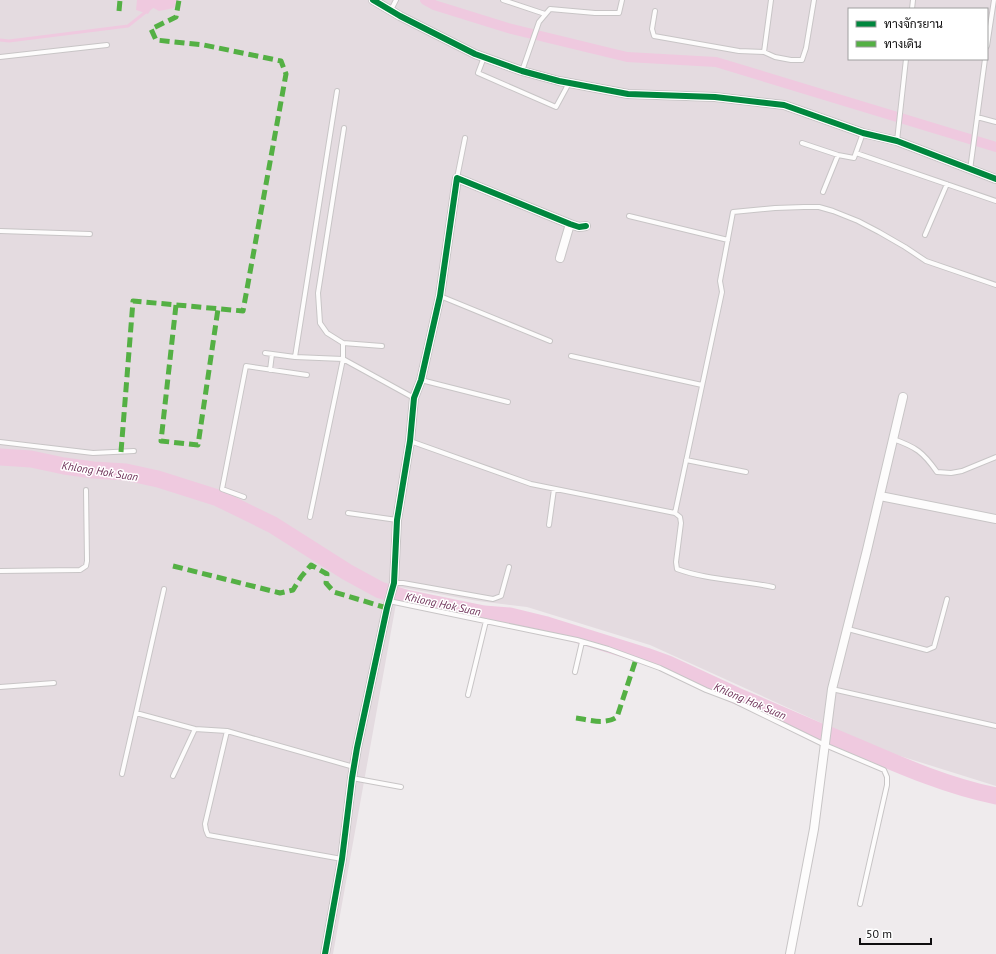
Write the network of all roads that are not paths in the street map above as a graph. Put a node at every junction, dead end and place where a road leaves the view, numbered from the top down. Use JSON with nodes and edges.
{"nodes":[{"id":1,"x":373,"y":0,"type":"edge"},
{"id":2,"x":396,"y":0,"type":"edge"},
{"id":3,"x":503,"y":0,"type":"edge"},
{"id":4,"x":622,"y":0,"type":"edge"},
{"id":5,"x":771,"y":0,"type":"edge"},
{"id":6,"x":814,"y":0,"type":"edge"},
{"id":7,"x":994,"y":0,"type":"edge"},
{"id":8,"x":391,"y":10,"type":"junction"},
{"id":9,"x":655,"y":11,"type":"dead end"},
{"id":10,"x":545,"y":14,"type":"junction"},
{"id":11,"x":988,"y":39,"type":"edge"},
{"id":12,"x":107,"y":45,"type":"dead end"},
{"id":13,"x":764,"y":52,"type":"junction"},
{"id":14,"x":0,"y":57,"type":"edge"},
{"id":15,"x":484,"y":57,"type":"junction"},
{"id":16,"x":906,"y":60,"type":"edge"},
{"id":17,"x":985,"y":60,"type":"edge"},
{"id":18,"x":522,"y":71,"type":"junction"},
{"id":19,"x":570,"y":83,"type":"junction"},
{"id":20,"x":338,"y":91,"type":"dead end"},
{"id":21,"x":977,"y":117,"type":"junction"},
{"id":22,"x":996,"y":122,"type":"edge"},
{"id":23,"x":344,"y":128,"type":"dead end"},
{"id":24,"x":863,"y":133,"type":"junction"},
{"id":25,"x":465,"y":138,"type":"dead end"},
{"id":26,"x":897,"y":141,"type":"junction"},
{"id":27,"x":802,"y":143,"type":"dead end"},
{"id":28,"x":856,"y":153,"type":"junction"},
{"id":29,"x":838,"y":155,"type":"junction"},
{"id":30,"x":970,"y":170,"type":"junction"},
{"id":31,"x":457,"y":178,"type":"junction"},
{"id":32,"x":996,"y":179,"type":"edge"},
{"id":33,"x":947,"y":184,"type":"junction"},
{"id":34,"x":823,"y":192,"type":"dead end"},
{"id":35,"x":996,"y":201,"type":"edge"},
{"id":36,"x":629,"y":216,"type":"dead end"},
{"id":37,"x":570,"y":224,"type":"junction"},
{"id":38,"x":586,"y":226,"type":"dead end"},
{"id":39,"x":0,"y":231,"type":"edge"},
{"id":40,"x":90,"y":234,"type":"dead end"},
{"id":41,"x":925,"y":235,"type":"dead end"},
{"id":42,"x":728,"y":240,"type":"junction"},
{"id":43,"x":560,"y":258,"type":"dead end"},
{"id":44,"x":996,"y":285,"type":"edge"},
{"id":45,"x":440,"y":296,"type":"junction"},
{"id":46,"x":550,"y":342,"type":"dead end"},
{"id":47,"x":342,"y":343,"type":"junction"},
{"id":48,"x":382,"y":346,"type":"dead end"},
{"id":49,"x":265,"y":352,"type":"dead end"},
{"id":50,"x":272,"y":354,"type":"junction"},
{"id":51,"x":571,"y":356,"type":"dead end"},
{"id":52,"x":295,"y":358,"type":"junction"},
{"id":53,"x":343,"y":359,"type":"junction"},
{"id":54,"x":270,"y":370,"type":"junction"},
{"id":55,"x":307,"y":375,"type":"dead end"},
{"id":56,"x":421,"y":380,"type":"junction"},
{"id":57,"x":702,"y":385,"type":"junction"},
{"id":58,"x":903,"y":397,"type":"dead end"},
{"id":59,"x":414,"y":398,"type":"junction"},
{"id":60,"x":508,"y":402,"type":"dead end"},
{"id":61,"x":893,"y":439,"type":"junction"},
{"id":62,"x":410,"y":441,"type":"junction"},
{"id":63,"x":0,"y":442,"type":"edge"},
{"id":64,"x":134,"y":452,"type":"dead end"},
{"id":65,"x":996,"y":457,"type":"edge"},
{"id":66,"x":686,"y":460,"type":"junction"},
{"id":67,"x":746,"y":472,"type":"dead end"},
{"id":68,"x":554,"y":489,"type":"junction"},
{"id":69,"x":86,"y":490,"type":"dead end"},
{"id":70,"x":880,"y":496,"type":"junction"},
{"id":71,"x":244,"y":497,"type":"dead end"},
{"id":72,"x":348,"y":512,"type":"dead end"},
{"id":73,"x":675,"y":513,"type":"junction"},
{"id":74,"x":310,"y":517,"type":"dead end"},
{"id":75,"x":996,"y":519,"type":"edge"},
{"id":76,"x":397,"y":520,"type":"junction"},
{"id":77,"x":549,"y":525,"type":"dead end"},
{"id":78,"x":509,"y":567,"type":"dead end"},
{"id":79,"x":0,"y":571,"type":"edge"},
{"id":80,"x":394,"y":583,"type":"junction"},
{"id":81,"x":773,"y":587,"type":"dead end"},
{"id":82,"x":164,"y":589,"type":"dead end"},
{"id":83,"x":389,"y":599,"type":"junction"},
{"id":84,"x":947,"y":599,"type":"dead end"},
{"id":85,"x":486,"y":621,"type":"junction"},
{"id":86,"x":847,"y":629,"type":"junction"},
{"id":87,"x":582,"y":642,"type":"junction"},
{"id":88,"x":575,"y":672,"type":"dead end"},
{"id":89,"x":54,"y":683,"type":"dead end"},
{"id":90,"x":0,"y":687,"type":"edge"},
{"id":91,"x":832,"y":689,"type":"junction"},
{"id":92,"x":468,"y":695,"type":"dead end"},
{"id":93,"x":136,"y":713,"type":"junction"},
{"id":94,"x":996,"y":726,"type":"edge"},
{"id":95,"x":195,"y":729,"type":"junction"},
{"id":96,"x":227,"y":731,"type":"junction"},
{"id":97,"x":825,"y":745,"type":"junction"},
{"id":98,"x":354,"y":767,"type":"junction"},
{"id":99,"x":122,"y":774,"type":"dead end"},
{"id":100,"x":173,"y":776,"type":"dead end"},
{"id":101,"x":352,"y":778,"type":"junction"},
{"id":102,"x":401,"y":787,"type":"dead end"},
{"id":103,"x":342,"y":859,"type":"junction"},
{"id":104,"x":860,"y":904,"type":"dead end"},
{"id":105,"x":325,"y":954,"type":"edge"},
{"id":106,"x":790,"y":954,"type":"edge"}],
"edges":[{"from":1,"to":8,"type":"street"},
{"from":2,"to":8,"type":"lane"},
{"from":3,"to":10,"type":"lane"},
{"from":4,"to":10,"type":"lane"},
{"from":5,"to":13,"type":"lane"},
{"from":6,"to":13,"type":"lane"},
{"from":7,"to":11,"type":"lane"},
{"from":8,"to":15,"type":"street"},
{"from":9,"to":13,"type":"lane"},
{"from":10,"to":18,"type":"lane"},
{"from":12,"to":14,"type":"lane"},
{"from":15,"to":18,"type":"street"},
{"from":15,"to":19,"type":"lane"},
{"from":16,"to":26,"type":"lane"},
{"from":17,"to":21,"type":"lane"},
{"from":18,"to":19,"type":"street"},
{"from":19,"to":24,"type":"street"},
{"from":20,"to":52,"type":"lane"},
{"from":21,"to":22,"type":"lane"},
{"from":21,"to":30,"type":"lane"},
{"from":23,"to":47,"type":"lane"},
{"from":24,"to":26,"type":"street"},
{"from":24,"to":28,"type":"lane"},
{"from":25,"to":31,"type":"lane"},
{"from":26,"to":30,"type":"street"},
{"from":27,"to":29,"type":"lane"},
{"from":28,"to":29,"type":"lane"},
{"from":28,"to":33,"type":"lane"},
{"from":29,"to":34,"type":"lane"},
{"from":30,"to":32,"type":"street"},
{"from":31,"to":37,"type":"street"},
{"from":31,"to":45,"type":"street"},
{"from":33,"to":35,"type":"lane"},
{"from":33,"to":41,"type":"lane"},
{"from":36,"to":42,"type":"lane"},
{"from":37,"to":38,"type":"street"},
{"from":37,"to":43,"type":"street"},
{"from":39,"to":40,"type":"lane"},
{"from":42,"to":44,"type":"lane"},
{"from":42,"to":57,"type":"lane"},
{"from":45,"to":46,"type":"lane"},
{"from":45,"to":56,"type":"street"},
{"from":47,"to":48,"type":"lane"},
{"from":47,"to":53,"type":"lane"},
{"from":49,"to":50,"type":"lane"},
{"from":50,"to":52,"type":"lane"},
{"from":50,"to":54,"type":"lane"},
{"from":51,"to":57,"type":"lane"},
{"from":52,"to":53,"type":"lane"},
{"from":53,"to":59,"type":"lane"},
{"from":53,"to":74,"type":"lane"},
{"from":54,"to":55,"type":"lane"},
{"from":54,"to":71,"type":"lane"},
{"from":56,"to":59,"type":"street"},
{"from":56,"to":60,"type":"lane"},
{"from":57,"to":66,"type":"lane"},
{"from":58,"to":61,"type":"street"},
{"from":59,"to":62,"type":"street"},
{"from":61,"to":65,"type":"lane"},
{"from":61,"to":70,"type":"street"},
{"from":62,"to":68,"type":"lane"},
{"from":62,"to":76,"type":"street"},
{"from":63,"to":64,"type":"lane"},
{"from":66,"to":67,"type":"lane"},
{"from":66,"to":73,"type":"lane"},
{"from":68,"to":73,"type":"lane"},
{"from":68,"to":77,"type":"lane"},
{"from":69,"to":79,"type":"lane"},
{"from":70,"to":75,"type":"street"},
{"from":70,"to":86,"type":"street"},
{"from":72,"to":76,"type":"lane"},
{"from":73,"to":81,"type":"lane"},
{"from":76,"to":80,"type":"street"},
{"from":78,"to":80,"type":"lane"},
{"from":80,"to":83,"type":"street"},
{"from":82,"to":93,"type":"lane"},
{"from":83,"to":85,"type":"lane"},
{"from":83,"to":98,"type":"street"},
{"from":84,"to":86,"type":"lane"},
{"from":85,"to":87,"type":"lane"},
{"from":85,"to":92,"type":"lane"},
{"from":86,"to":91,"type":"street"},
{"from":87,"to":88,"type":"lane"},
{"from":87,"to":97,"type":"lane"},
{"from":89,"to":90,"type":"lane"},
{"from":91,"to":94,"type":"lane"},
{"from":91,"to":97,"type":"street"},
{"from":93,"to":95,"type":"lane"},
{"from":93,"to":99,"type":"lane"},
{"from":95,"to":96,"type":"lane"},
{"from":95,"to":100,"type":"lane"},
{"from":96,"to":98,"type":"lane"},
{"from":96,"to":103,"type":"lane"},
{"from":97,"to":104,"type":"lane"},
{"from":97,"to":106,"type":"street"},
{"from":98,"to":101,"type":"street"},
{"from":101,"to":102,"type":"lane"},
{"from":101,"to":103,"type":"street"},
{"from":103,"to":105,"type":"street"}]}
